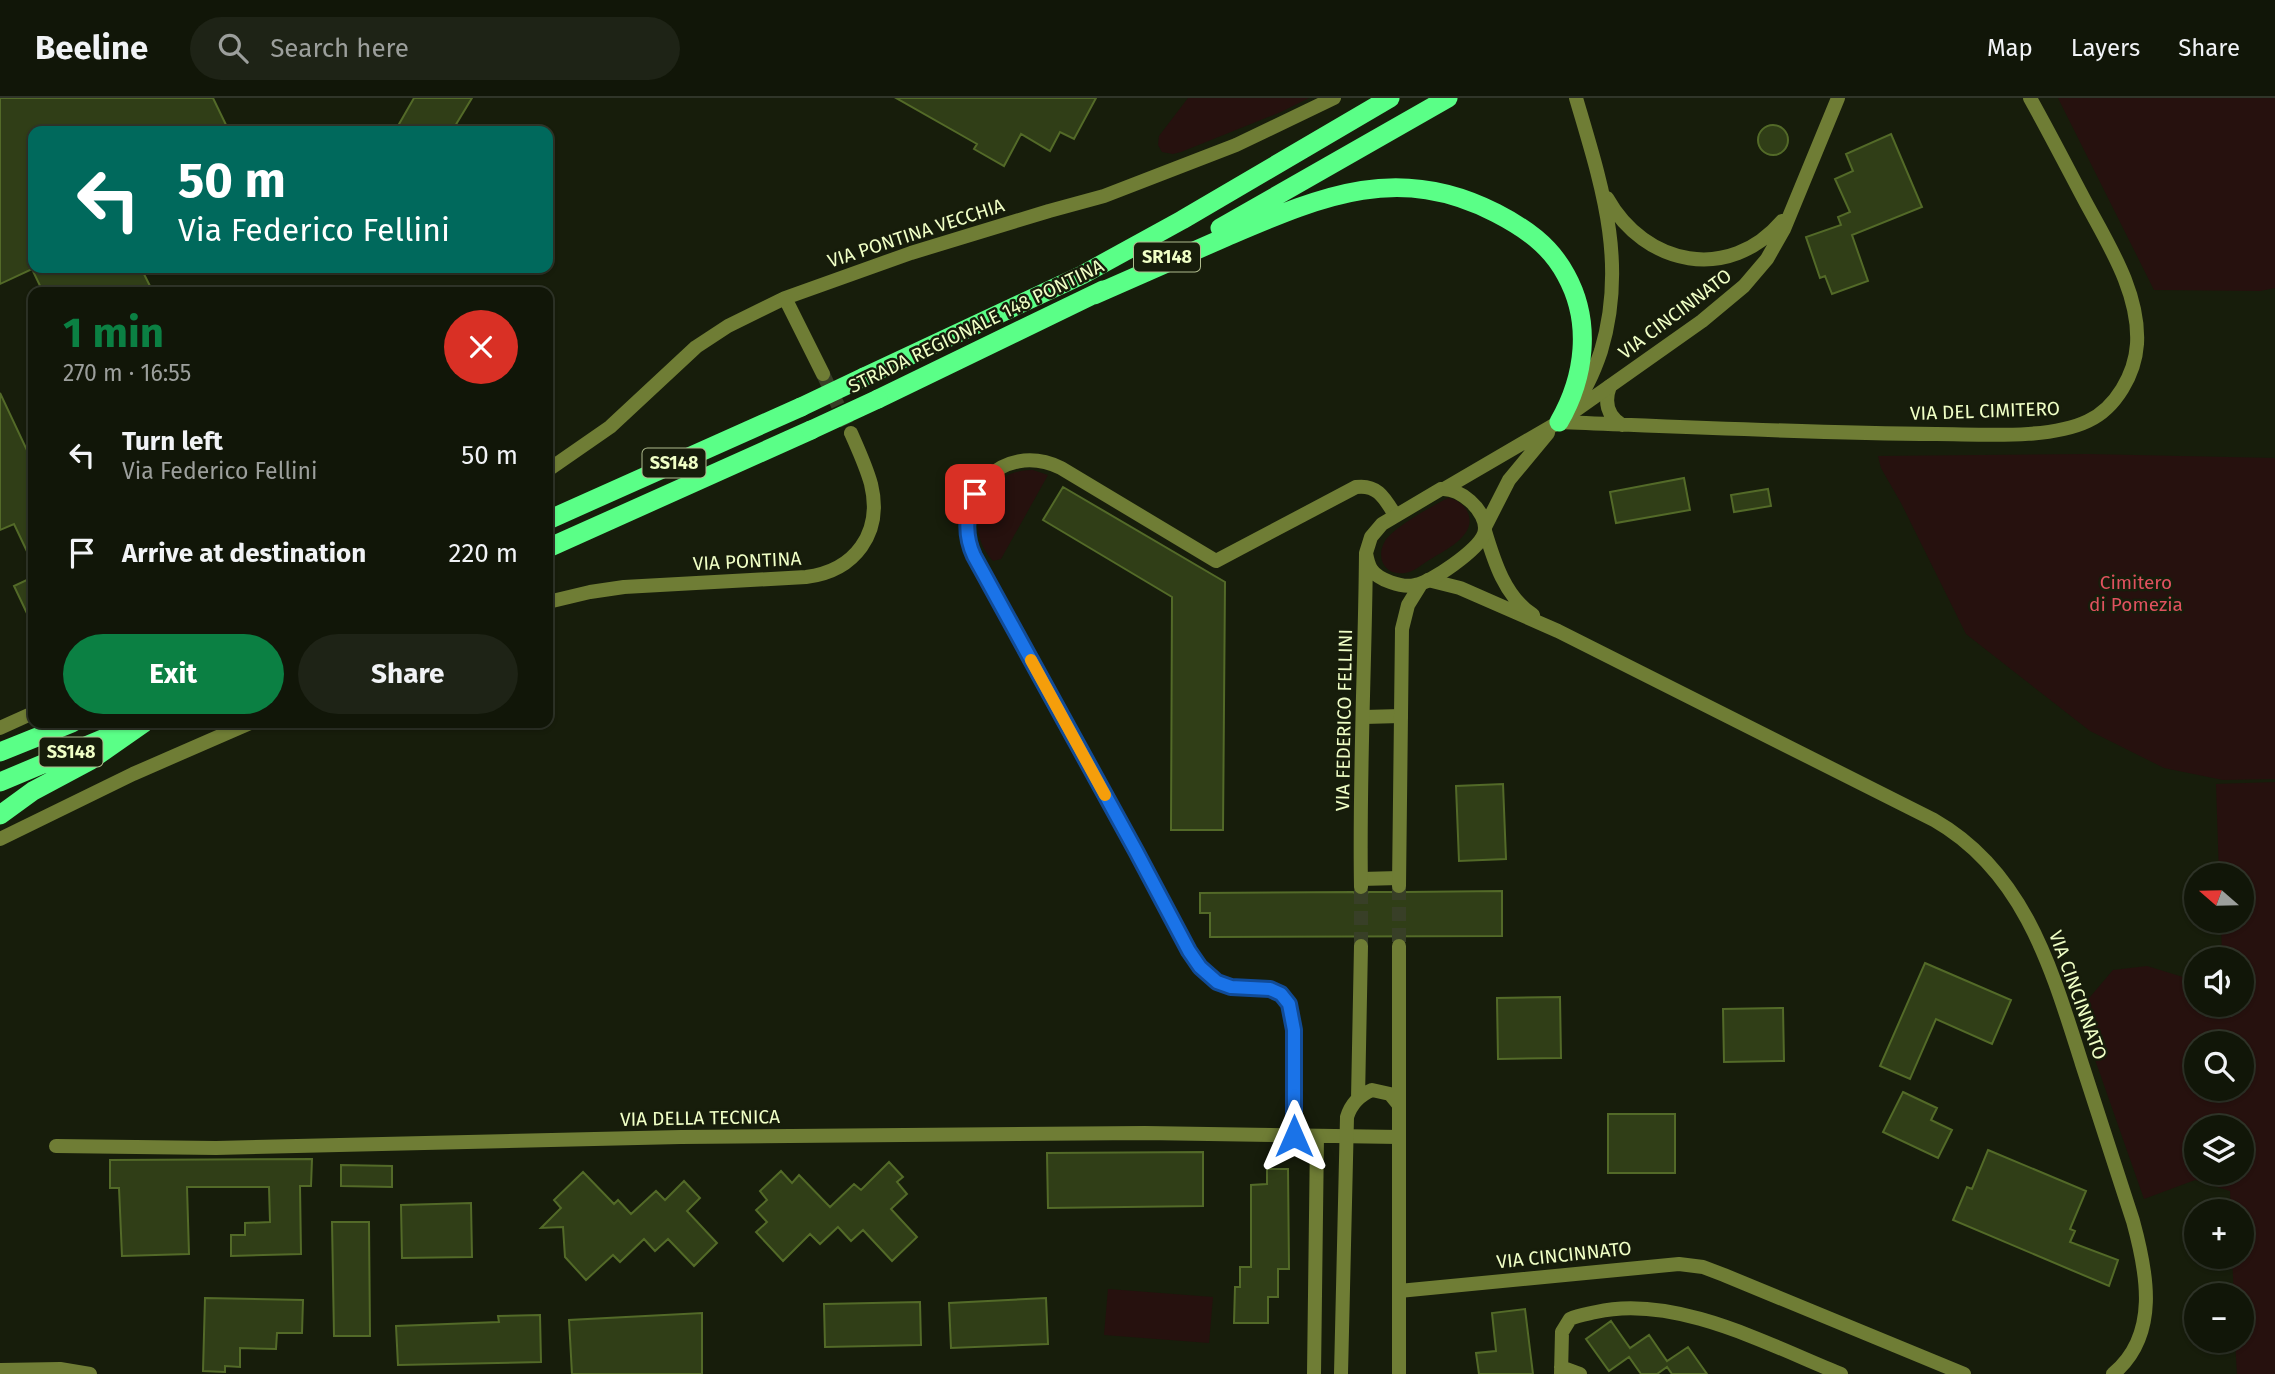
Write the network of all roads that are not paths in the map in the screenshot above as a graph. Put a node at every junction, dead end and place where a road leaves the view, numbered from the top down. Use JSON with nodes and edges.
{"nodes":[{"id":1,"x":1334,"y":98,"type":"edge"},
{"id":2,"x":1390,"y":98,"type":"edge"},
{"id":3,"x":1448,"y":98,"type":"edge"},
{"id":4,"x":1576,"y":98,"type":"edge"},
{"id":5,"x":1838,"y":98,"type":"edge"},
{"id":6,"x":2030,"y":98,"type":"edge"},
{"id":7,"x":1603,"y":190,"type":"junction"},
{"id":8,"x":1796,"y":200,"type":"junction"},
{"id":9,"x":1094,"y":295,"type":"junction"},
{"id":10,"x":785,"y":298,"type":"junction"},
{"id":11,"x":823,"y":374,"type":"tunnel mouth"},
{"id":12,"x":1610,"y":386,"type":"junction"},
{"id":13,"x":801,"y":407,"type":"joint"},
{"id":14,"x":1559,"y":422,"type":"junction"},
{"id":15,"x":1622,"y":425,"type":"junction"},
{"id":16,"x":850,"y":433,"type":"tunnel mouth"},
{"id":17,"x":553,"y":467,"type":"edge"},
{"id":18,"x":1444,"y":489,"type":"junction"},
{"id":19,"x":1395,"y":515,"type":"junction"},
{"id":20,"x":553,"y":518,"type":"edge"},
{"id":21,"x":1485,"y":529,"type":"junction"},
{"id":22,"x":553,"y":546,"type":"edge"},
{"id":23,"x":1366,"y":554,"type":"junction"},
{"id":24,"x":1425,"y":582,"type":"junction"},
{"id":25,"x":553,"y":600,"type":"edge"},
{"id":26,"x":1558,"y":631,"type":"junction"},
{"id":27,"x":28,"y":715,"type":"edge"},
{"id":28,"x":1401,"y":716,"type":"junction"},
{"id":29,"x":1364,"y":717,"type":"junction"},
{"id":30,"x":0,"y":728,"type":"edge"},
{"id":31,"x":37,"y":728,"type":"edge"},
{"id":32,"x":59,"y":728,"type":"edge"},
{"id":33,"x":131,"y":728,"type":"edge"},
{"id":34,"x":136,"y":728,"type":"edge"},
{"id":35,"x":239,"y":728,"type":"edge"},
{"id":36,"x":0,"y":750,"type":"edge"},
{"id":37,"x":0,"y":782,"type":"edge"},
{"id":38,"x":0,"y":815,"type":"edge"},
{"id":39,"x":0,"y":839,"type":"edge"},
{"id":40,"x":1360,"y":946,"type":"tunnel mouth"},
{"id":41,"x":1399,"y":946,"type":"tunnel mouth"},
{"id":42,"x":1358,"y":1099,"type":"junction"},
{"id":43,"x":1399,"y":1105,"type":"junction"},
{"id":44,"x":1294,"y":1136,"type":"junction"},
{"id":45,"x":1317,"y":1136,"type":"junction"},
{"id":46,"x":1345,"y":1136,"type":"junction"},
{"id":47,"x":1399,"y":1137,"type":"junction"},
{"id":48,"x":56,"y":1146,"type":"dead end"},
{"id":49,"x":1399,"y":1291,"type":"junction"},
{"id":50,"x":0,"y":1370,"type":"edge"},
{"id":51,"x":1561,"y":1371,"type":"edge"},
{"id":52,"x":90,"y":1374,"type":"edge"},
{"id":53,"x":1314,"y":1374,"type":"edge"},
{"id":54,"x":1341,"y":1374,"type":"edge"},
{"id":55,"x":1399,"y":1374,"type":"edge"},
{"id":56,"x":1580,"y":1374,"type":"edge"},
{"id":57,"x":1841,"y":1374,"type":"edge"},
{"id":58,"x":1964,"y":1374,"type":"edge"},
{"id":59,"x":2113,"y":1374,"type":"edge"}],
"edges":[{"from":1,"to":10,"type":"street","name":"VIA PONTINA VECCHIA"},
{"from":2,"to":13,"type":"highway","name":"STRADA REGIONALE 148 PONTINA","number":"SR148","bridge":true},
{"from":3,"to":9,"type":"highway","name":"STRADA REGIONALE 148 PONTINA","number":"SR148"},
{"from":4,"to":7,"type":"street"},
{"from":5,"to":8,"type":"street","name":"VIA CINCINNATO"},
{"from":6,"to":15,"type":"street","name":"VIA DEL CIMITERO"},
{"from":7,"to":8,"type":"street"},
{"from":7,"to":14,"type":"street"},
{"from":8,"to":12,"type":"street","name":"VIA CINCINNATO"},
{"from":9,"to":14,"type":"highway"},
{"from":9,"to":22,"type":"highway","name":"STRADA REGIONALE 148 PONTINA","number":"SR148","bridge":true},
{"from":10,"to":11,"type":"street"},
{"from":10,"to":17,"type":"street","name":"VIA PONTINA VECCHIA"},
{"from":12,"to":14,"type":"street","name":"VIA CINCINNATO"},
{"from":12,"to":15,"type":"street"},
{"from":13,"to":20,"type":"highway","number":"SS148"},
{"from":14,"to":15,"type":"street","name":"VIA DEL CIMITERO"},
{"from":14,"to":18,"type":"street","name":"VIA CINCINNATO"},
{"from":14,"to":21,"type":"street","name":"VIA CINCINNATO"},
{"from":16,"to":25,"type":"street","name":"VIA PONTINA"},
{"from":18,"to":19,"type":"street"},
{"from":18,"to":21,"type":"street"},
{"from":19,"to":23,"type":"street"},
{"from":19,"to":44,"type":"street"},
{"from":21,"to":24,"type":"street"},
{"from":21,"to":26,"type":"street","name":"VIA CINCINNATO"},
{"from":23,"to":24,"type":"street"},
{"from":23,"to":29,"type":"street","name":"VIA FEDERICO FELLINI"},
{"from":24,"to":26,"type":"street","name":"VIA CINCINNATO"},
{"from":24,"to":28,"type":"street"},
{"from":26,"to":59,"type":"street","name":"VIA CINCINNATO"},
{"from":27,"to":30,"type":"street"},
{"from":28,"to":29,"type":"street"},
{"from":28,"to":29,"type":"street","name":"VIA FEDERICO FELLINI"},
{"from":31,"to":36,"type":"highway"},
{"from":32,"to":36,"type":"highway","number":"SS148"},
{"from":33,"to":37,"type":"highway","number":"SS148"},
{"from":34,"to":38,"type":"highway"},
{"from":35,"to":39,"type":"street"},
{"from":40,"to":42,"type":"street"},
{"from":41,"to":43,"type":"street"},
{"from":42,"to":43,"type":"street"},
{"from":42,"to":46,"type":"street"},
{"from":43,"to":47,"type":"street"},
{"from":44,"to":45,"type":"street","name":"VIA DELLA TECNICA"},
{"from":44,"to":48,"type":"street","name":"VIA DELLA TECNICA"},
{"from":45,"to":46,"type":"street","name":"VIA DELLA TECNICA"},
{"from":45,"to":53,"type":"street"},
{"from":46,"to":47,"type":"street","name":"VIA DELLA TECNICA"},
{"from":46,"to":54,"type":"street"},
{"from":47,"to":49,"type":"street"},
{"from":49,"to":55,"type":"street"},
{"from":49,"to":58,"type":"street","name":"VIA CINCINNATO"},
{"from":50,"to":52,"type":"street"},
{"from":51,"to":56,"type":"street"},
{"from":51,"to":57,"type":"street"}]}
